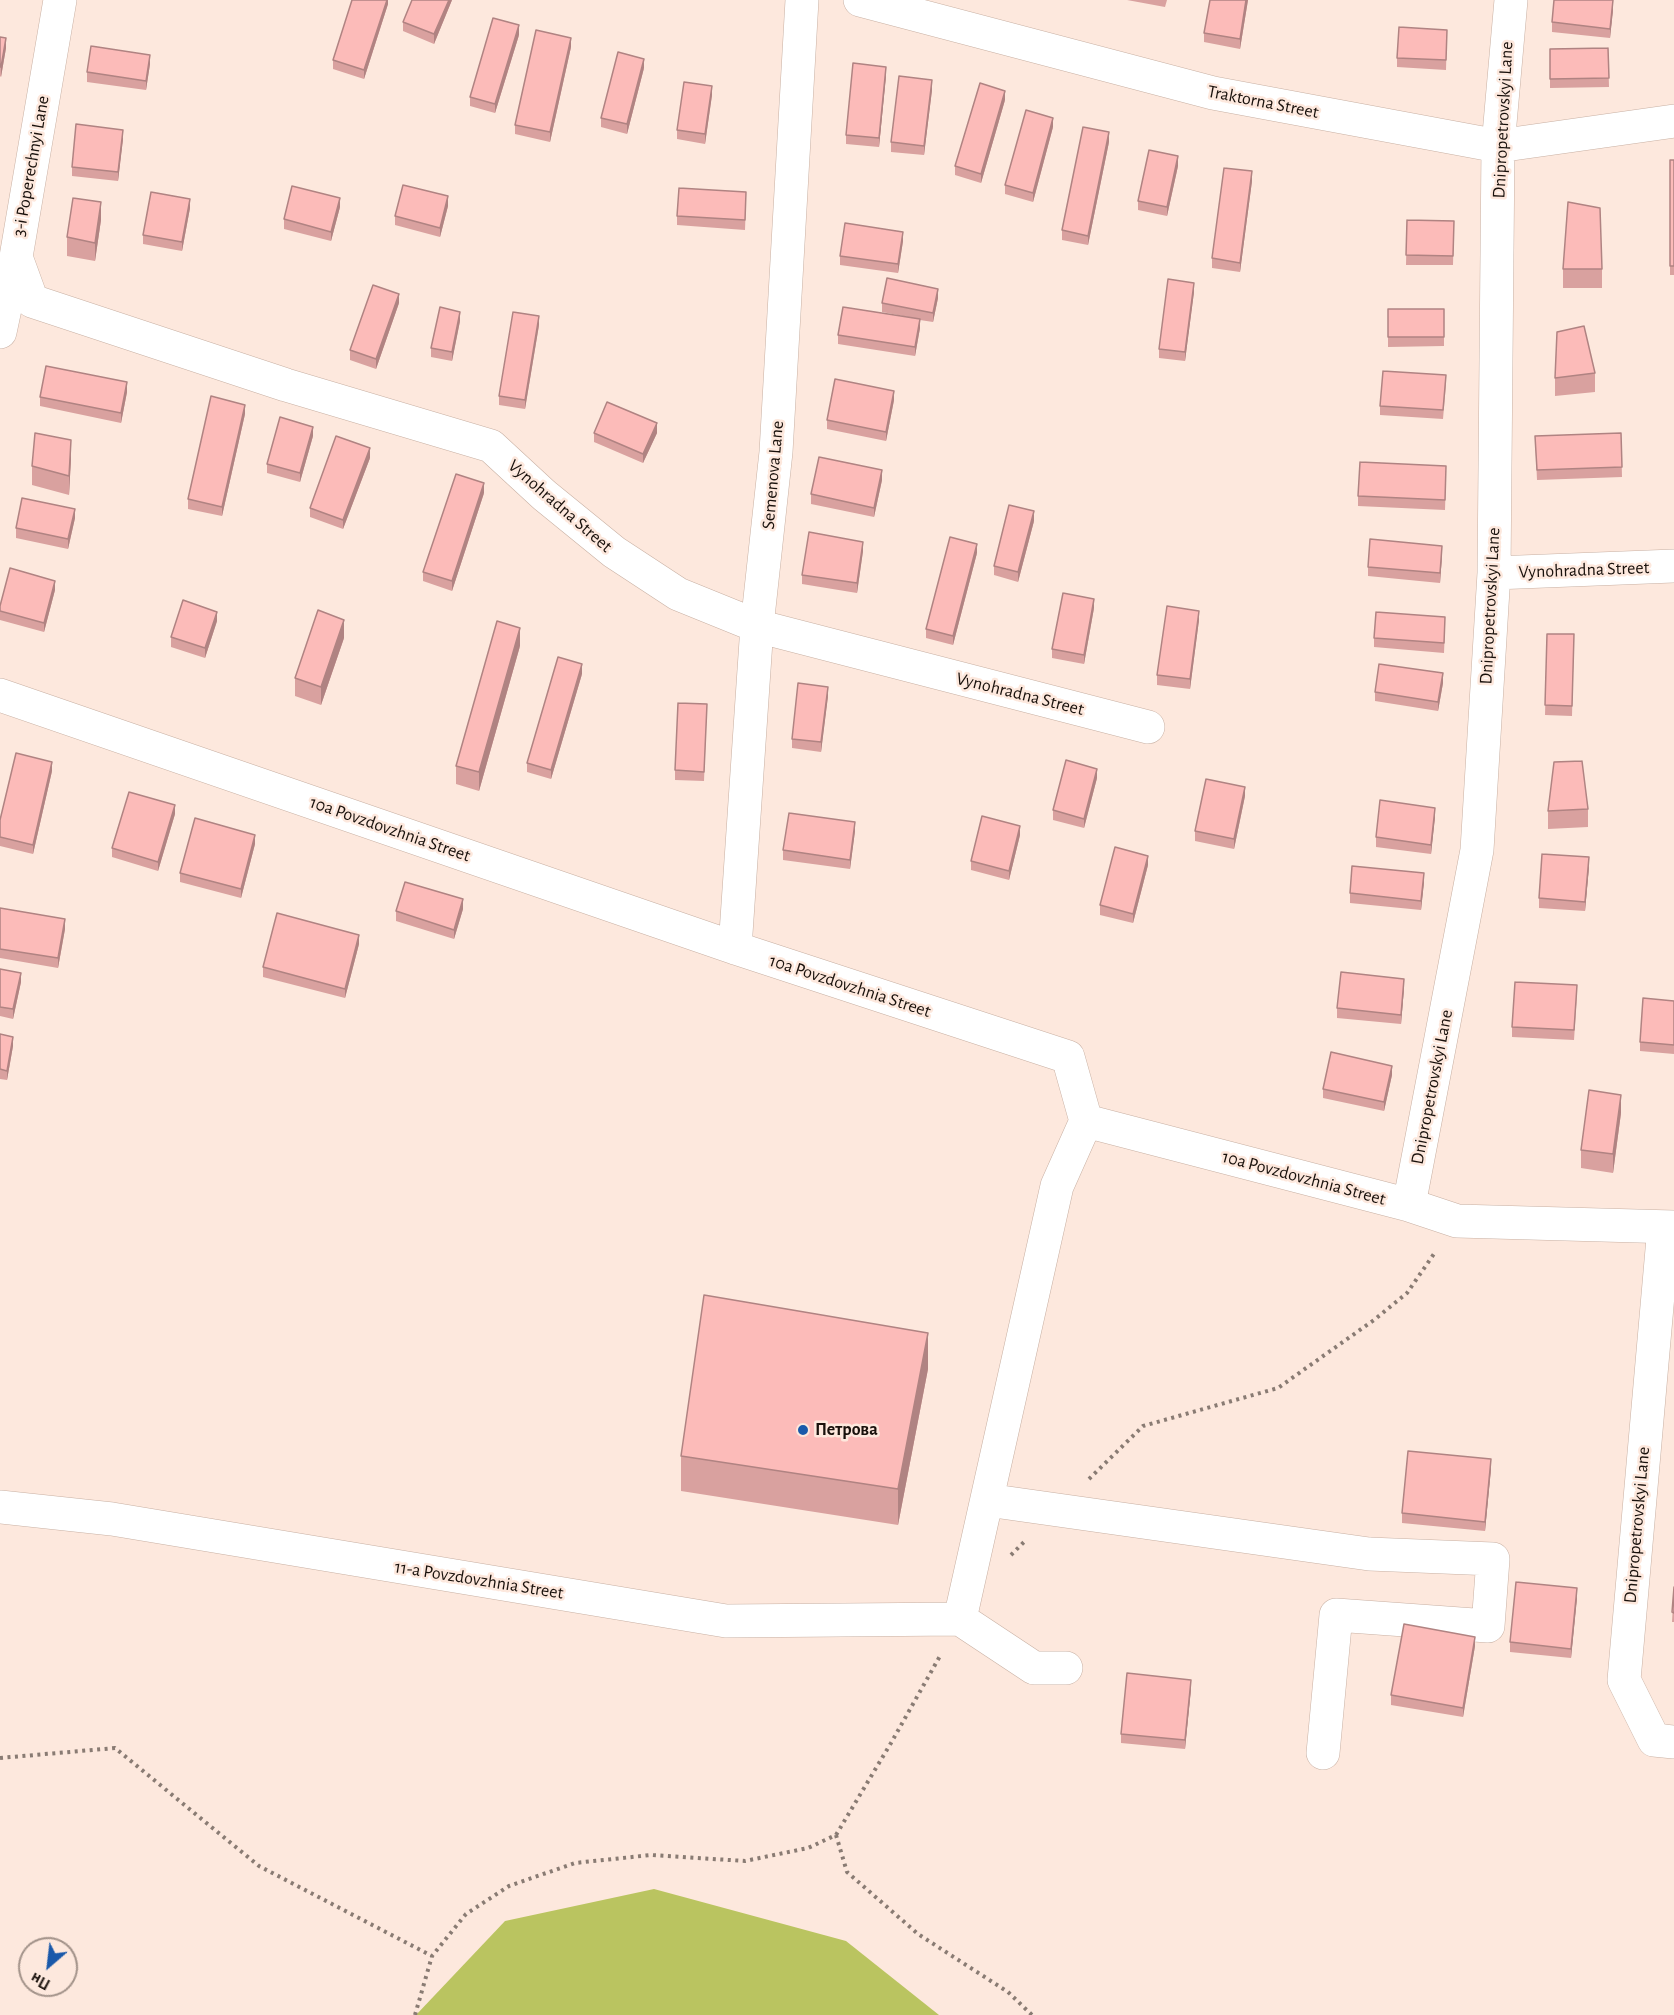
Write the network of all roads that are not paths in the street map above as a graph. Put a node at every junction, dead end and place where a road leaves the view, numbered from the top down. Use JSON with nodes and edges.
{"nodes":[{"id":1,"x":60,"y":0,"type":"edge"},
{"id":2,"x":802,"y":0,"type":"edge"},
{"id":3,"x":860,"y":0,"type":"edge"},
{"id":4,"x":1511,"y":0,"type":"edge"},
{"id":5,"x":1674,"y":121,"type":"edge"},
{"id":6,"x":1498,"y":146,"type":"junction"},
{"id":7,"x":8,"y":254,"type":"edge"},
{"id":8,"x":0,"y":332,"type":"edge"},
{"id":9,"x":1674,"y":566,"type":"edge"},
{"id":10,"x":1494,"y":573,"type":"junction"},
{"id":11,"x":757,"y":626,"type":"junction"},
{"id":12,"x":0,"y":695,"type":"edge"},
{"id":13,"x":1148,"y":727,"type":"dead end"},
{"id":14,"x":735,"y":948,"type":"junction"},
{"id":15,"x":1086,"y":1121,"type":"junction"},
{"id":16,"x":1409,"y":1205,"type":"junction"},
{"id":17,"x":1669,"y":1227,"type":"edge"},
{"id":18,"x":987,"y":1500,"type":"junction"},
{"id":19,"x":0,"y":1507,"type":"edge"},
{"id":20,"x":960,"y":1619,"type":"junction"},
{"id":21,"x":1066,"y":1668,"type":"dead end"},
{"id":22,"x":1674,"y":1742,"type":"edge"},
{"id":23,"x":1323,"y":1753,"type":"dead end"}],
"edges":[{"from":1,"to":7,"type":"street","name":"3-i Poperechnyi Lane"},
{"from":2,"to":11,"type":"street","name":"Semenova Lane"},
{"from":3,"to":6,"type":"street","name":"Traktorna Street"},
{"from":4,"to":6,"type":"street","name":"Dnipropetrovskyi Lane"},
{"from":5,"to":6,"type":"street","name":"Traktorna Street"},
{"from":6,"to":10,"type":"street","name":"Dnipropetrovskyi Lane"},
{"from":7,"to":8,"type":"street","name":"3-i Poperechnyi Lane"},
{"from":7,"to":11,"type":"street","name":"Vynohradna Street"},
{"from":9,"to":10,"type":"street","name":"Vynohradna Street"},
{"from":10,"to":16,"type":"street","name":"Dnipropetrovskyi Lane"},
{"from":11,"to":13,"type":"street","name":"Vynohradna Street"},
{"from":11,"to":14,"type":"street","name":"Semenova Lane"},
{"from":12,"to":14,"type":"street","name":"10a Povzdovzhnia Street"},
{"from":14,"to":15,"type":"street","name":"10a Povzdovzhnia Street"},
{"from":15,"to":16,"type":"street","name":"10a Povzdovzhnia Street"},
{"from":15,"to":18,"type":"street"},
{"from":16,"to":17,"type":"street","name":"10a Povzdovzhnia Street"},
{"from":17,"to":22,"type":"street","name":"Dnipropetrovskyi Lane"},
{"from":18,"to":20,"type":"street"},
{"from":18,"to":23,"type":"street"},
{"from":19,"to":20,"type":"street","name":"11-a Povzdovzhnia Street"},
{"from":20,"to":21,"type":"street"}]}
